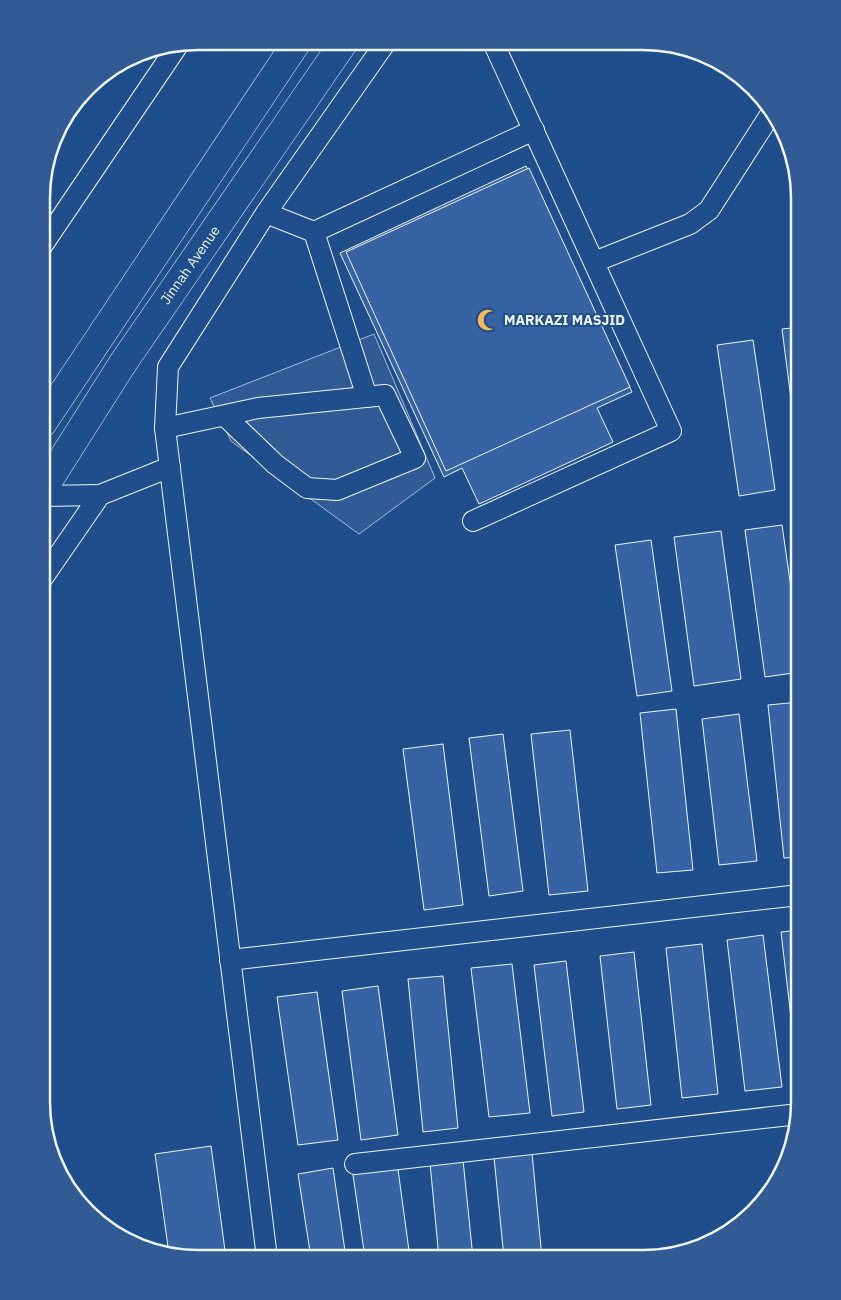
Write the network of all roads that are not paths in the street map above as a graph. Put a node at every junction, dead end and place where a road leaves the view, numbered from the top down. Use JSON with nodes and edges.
{"nodes":[{"id":1,"x":292,"y":50,"type":"edge"},
{"id":2,"x":338,"y":50,"type":"edge"},
{"id":3,"x":380,"y":50,"type":"edge"},
{"id":4,"x":497,"y":50,"type":"edge"},
{"id":5,"x":173,"y":52,"type":"edge"},
{"id":6,"x":767,"y":119,"type":"edge"},
{"id":7,"x":534,"y":130,"type":"junction"},
{"id":8,"x":266,"y":213,"type":"junction"},
{"id":9,"x":314,"y":232,"type":"junction"},
{"id":10,"x":50,"y":234,"type":"edge"},
{"id":11,"x":594,"y":262,"type":"junction"},
{"id":12,"x":367,"y":397,"type":"junction"},
{"id":13,"x":50,"y":412,"type":"edge"},
{"id":14,"x":225,"y":416,"type":"junction"},
{"id":15,"x":165,"y":428,"type":"junction"},
{"id":16,"x":170,"y":467,"type":"junction"},
{"id":17,"x":50,"y":478,"type":"edge"},
{"id":18,"x":100,"y":495,"type":"junction"},
{"id":19,"x":50,"y":496,"type":"edge"},
{"id":20,"x":473,"y":521,"type":"dead end"},
{"id":21,"x":50,"y":568,"type":"edge"},
{"id":22,"x":791,"y":896,"type":"edge"},
{"id":23,"x":230,"y":960,"type":"junction"},
{"id":24,"x":790,"y":1115,"type":"edge"},
{"id":25,"x":355,"y":1164,"type":"dead end"},
{"id":26,"x":266,"y":1250,"type":"edge"}],
"edges":[{"from":1,"to":13,"type":"main road"},
{"from":2,"to":17,"type":"main road","name":"Jinnah Avenue"},
{"from":3,"to":8,"type":"street"},
{"from":4,"to":7,"type":"street"},
{"from":5,"to":10,"type":"street"},
{"from":6,"to":11,"type":"street"},
{"from":7,"to":9,"type":"street"},
{"from":7,"to":11,"type":"street"},
{"from":8,"to":9,"type":"street"},
{"from":8,"to":15,"type":"street"},
{"from":9,"to":12,"type":"street"},
{"from":11,"to":20,"type":"street"},
{"from":12,"to":14,"type":"street"},
{"from":12,"to":14,"type":"street"},
{"from":14,"to":15,"type":"street"},
{"from":15,"to":16,"type":"street"},
{"from":16,"to":18,"type":"street"},
{"from":16,"to":23,"type":"street"},
{"from":18,"to":19,"type":"street"},
{"from":18,"to":21,"type":"street"},
{"from":22,"to":23,"type":"street"},
{"from":23,"to":26,"type":"street"},
{"from":24,"to":25,"type":"street"}]}
